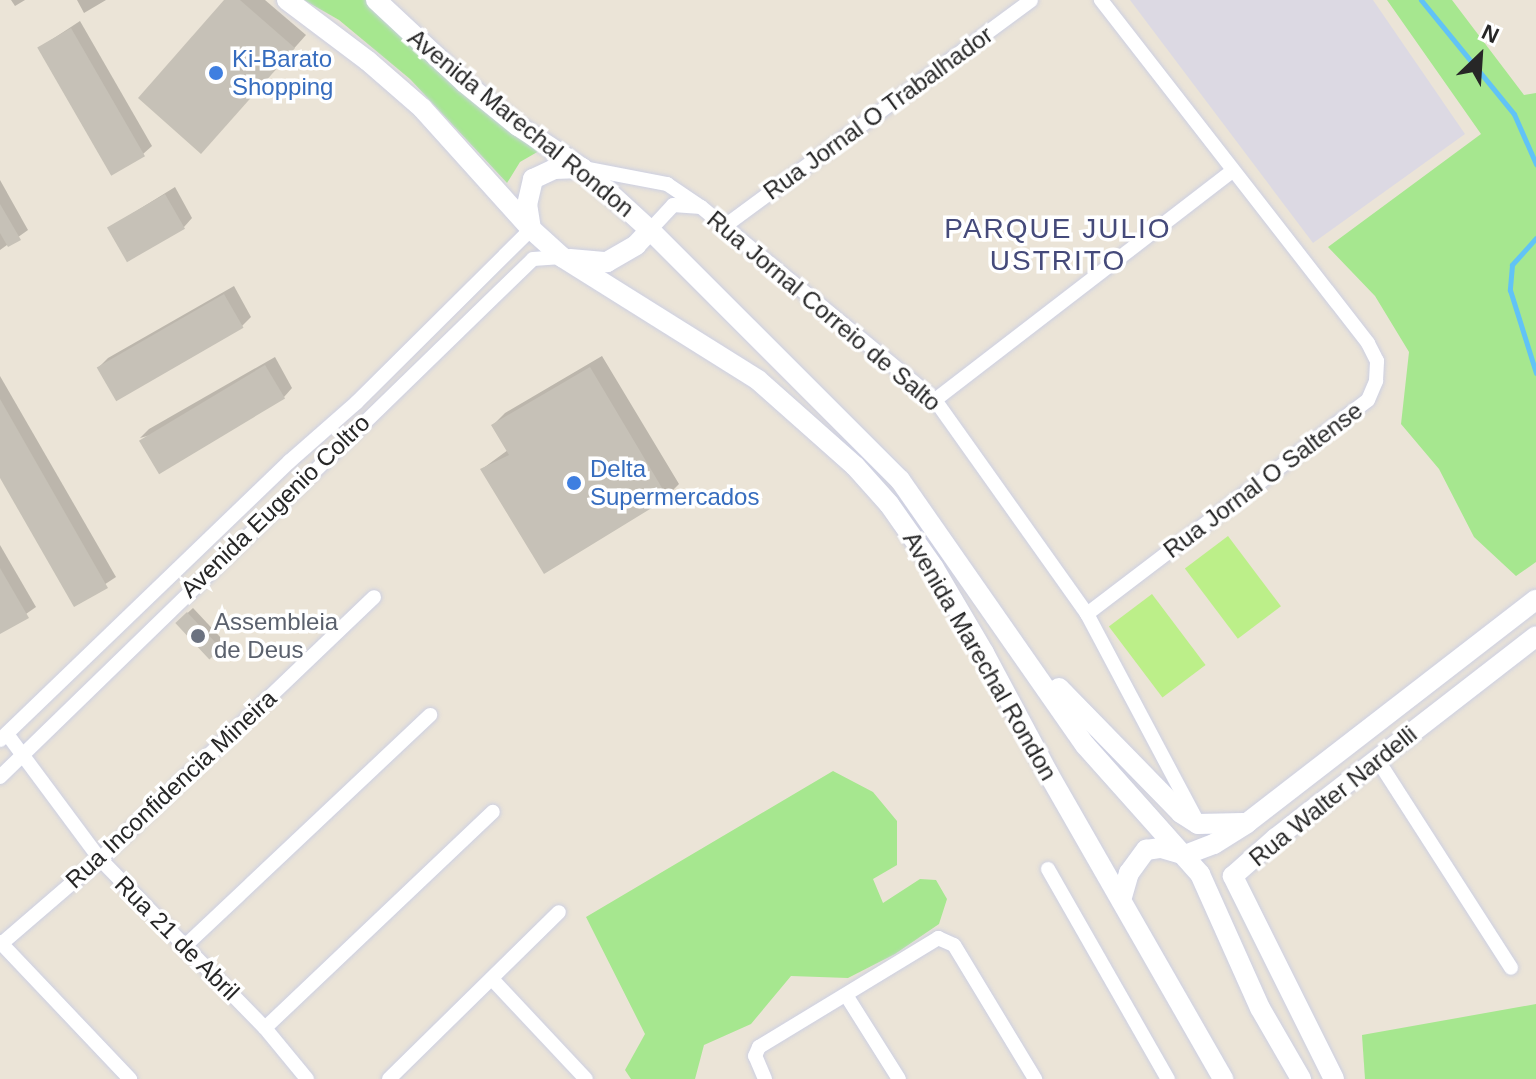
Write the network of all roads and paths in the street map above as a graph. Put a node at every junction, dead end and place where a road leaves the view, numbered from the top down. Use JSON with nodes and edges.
{"nodes":[{"id":1,"x":287,"y":0,"type":"edge"},
{"id":2,"x":376,"y":0,"type":"edge"},
{"id":3,"x":1031,"y":0,"type":"edge"},
{"id":4,"x":1101,"y":0,"type":"edge"},
{"id":5,"x":582,"y":168,"type":"junction"},
{"id":6,"x":1231,"y":172,"type":"junction"},
{"id":7,"x":624,"y":206,"type":"junction"},
{"id":8,"x":701,"y":207,"type":"junction"},
{"id":9,"x":725,"y":226,"type":"junction"},
{"id":10,"x":531,"y":229,"type":"junction"},
{"id":11,"x":650,"y":230,"type":"junction"},
{"id":12,"x":622,"y":256,"type":"junction"},
{"id":13,"x":562,"y":257,"type":"junction"},
{"id":14,"x":935,"y":400,"type":"junction"},
{"id":15,"x":356,"y":403,"type":"junction"},
{"id":16,"x":370,"y":414,"type":"junction"},
{"id":17,"x":182,"y":565,"type":"junction"},
{"id":18,"x":198,"y":581,"type":"junction"},
{"id":19,"x":374,"y":597,"type":"dead end"},
{"id":20,"x":1536,"y":600,"type":"edge"},
{"id":21,"x":1087,"y":614,"type":"junction"},
{"id":22,"x":1008,"y":633,"type":"junction"},
{"id":23,"x":1536,"y":636,"type":"edge"},
{"id":24,"x":430,"y":715,"type":"dead end"},
{"id":25,"x":3,"y":737,"type":"edge"},
{"id":26,"x":21,"y":757,"type":"junction"},
{"id":27,"x":1377,"y":759,"type":"junction"},
{"id":28,"x":0,"y":777,"type":"edge"},
{"id":29,"x":493,"y":812,"type":"dead end"},
{"id":30,"x":1247,"y":823,"type":"junction"},
{"id":31,"x":1198,"y":824,"type":"junction"},
{"id":32,"x":1185,"y":855,"type":"junction"},
{"id":33,"x":100,"y":859,"type":"junction"},
{"id":34,"x":1048,"y":869,"type":"dead end"},
{"id":35,"x":1122,"y":897,"type":"junction"},
{"id":36,"x":559,"y":912,"type":"dead end"},
{"id":37,"x":1,"y":943,"type":"edge"},
{"id":38,"x":185,"y":946,"type":"junction"},
{"id":39,"x":1511,"y":968,"type":"dead end"},
{"id":40,"x":492,"y":979,"type":"junction"},
{"id":41,"x":846,"y":995,"type":"junction"},
{"id":42,"x":265,"y":1028,"type":"junction"},
{"id":43,"x":130,"y":1079,"type":"edge"},
{"id":44,"x":307,"y":1079,"type":"edge"},
{"id":45,"x":389,"y":1079,"type":"edge"},
{"id":46,"x":586,"y":1079,"type":"edge"},
{"id":47,"x":765,"y":1079,"type":"edge"},
{"id":48,"x":899,"y":1079,"type":"edge"},
{"id":49,"x":1035,"y":1079,"type":"edge"},
{"id":50,"x":1168,"y":1079,"type":"edge"},
{"id":51,"x":1223,"y":1079,"type":"edge"},
{"id":52,"x":1301,"y":1079,"type":"edge"},
{"id":53,"x":1334,"y":1079,"type":"edge"}],
"edges":[{"from":1,"to":10,"type":"main road","name":"Avenida Marechal Rondon"},
{"from":2,"to":5,"type":"main road","name":"Avenida Marechal Rondon"},
{"from":3,"to":9,"type":"street","name":"Rua Jornal O Trabalhador"},
{"from":4,"to":6,"type":"street"},
{"from":5,"to":7,"type":"main road","name":"Avenida Marechal Rondon"},
{"from":5,"to":8,"type":"street","name":"Rua Jornal Correio de Salto"},
{"from":5,"to":10,"type":"main road"},
{"from":6,"to":14,"type":"street"},
{"from":6,"to":21,"type":"street","name":"Rua Jornal O Saltense"},
{"from":7,"to":11,"type":"main road","name":"Avenida Marechal Rondon"},
{"from":7,"to":12,"type":"main road"},
{"from":8,"to":9,"type":"street","name":"Rua Jornal Correio de Salto"},
{"from":8,"to":11,"type":"street","name":"Rua Jornal Correio de Salto"},
{"from":9,"to":14,"type":"street","name":"Rua Jornal Correio de Salto"},
{"from":10,"to":13,"type":"main road","name":"Avenida Marechal Rondon"},
{"from":10,"to":15,"type":"street","name":"Avenida Eugenio Coltro"},
{"from":11,"to":12,"type":"main road"},
{"from":11,"to":22,"type":"main road","name":"Avenida Marechal Rondon"},
{"from":12,"to":13,"type":"main road"},
{"from":13,"to":16,"type":"street","name":"Avenida Eugenio Coltro"},
{"from":13,"to":35,"type":"main road","name":"Avenida Marechal Rondon"},
{"from":14,"to":21,"type":"street","name":"Rua Jornal Correio de Salto"},
{"from":15,"to":16,"type":"street"},
{"from":15,"to":17,"type":"street","name":"Avenida Eugenio Coltro"},
{"from":16,"to":18,"type":"street","name":"Avenida Eugenio Coltro"},
{"from":17,"to":18,"type":"street"},
{"from":17,"to":25,"type":"street","name":"Avenida Eugenio Coltro"},
{"from":18,"to":26,"type":"street","name":"Avenida Eugenio Coltro"},
{"from":19,"to":33,"type":"street","name":"Rua Inconfidencia Mineira"},
{"from":20,"to":30,"type":"main road","name":"Rua Walter Nardelli"},
{"from":21,"to":31,"type":"street","name":"Rua Jornal Correio de Salto"},
{"from":22,"to":31,"type":"main road"},
{"from":22,"to":32,"type":"main road","name":"Avenida Marechal Rondon"},
{"from":23,"to":27,"type":"main road","name":"Rua Walter Nardelli"},
{"from":24,"to":38,"type":"street"},
{"from":25,"to":26,"type":"street","name":"Rua 21 de Abril"},
{"from":26,"to":28,"type":"street","name":"Avenida Eugenio Coltro"},
{"from":26,"to":33,"type":"street","name":"Rua 21 de Abril"},
{"from":27,"to":39,"type":"street"},
{"from":27,"to":53,"type":"main road","name":"Rua Walter Nardelli"},
{"from":29,"to":42,"type":"street"},
{"from":30,"to":31,"type":"main road"},
{"from":30,"to":32,"type":"main road","name":"Rua Walter Nardelli"},
{"from":32,"to":35,"type":"main road"},
{"from":32,"to":52,"type":"main road","name":"Avenida Marechal Rondon"},
{"from":33,"to":37,"type":"street","name":"Rua Inconfidencia Mineira"},
{"from":33,"to":38,"type":"street","name":"Rua 21 de Abril"},
{"from":34,"to":50,"type":"street"},
{"from":35,"to":51,"type":"main road","name":"Avenida Marechal Rondon"},
{"from":36,"to":40,"type":"street"},
{"from":37,"to":43,"type":"street"},
{"from":38,"to":42,"type":"street","name":"Rua 21 de Abril"},
{"from":40,"to":45,"type":"street"},
{"from":40,"to":46,"type":"street"},
{"from":41,"to":47,"type":"street"},
{"from":41,"to":48,"type":"street"},
{"from":41,"to":49,"type":"street"},
{"from":42,"to":44,"type":"street","name":"Rua 21 de Abril"}]}
